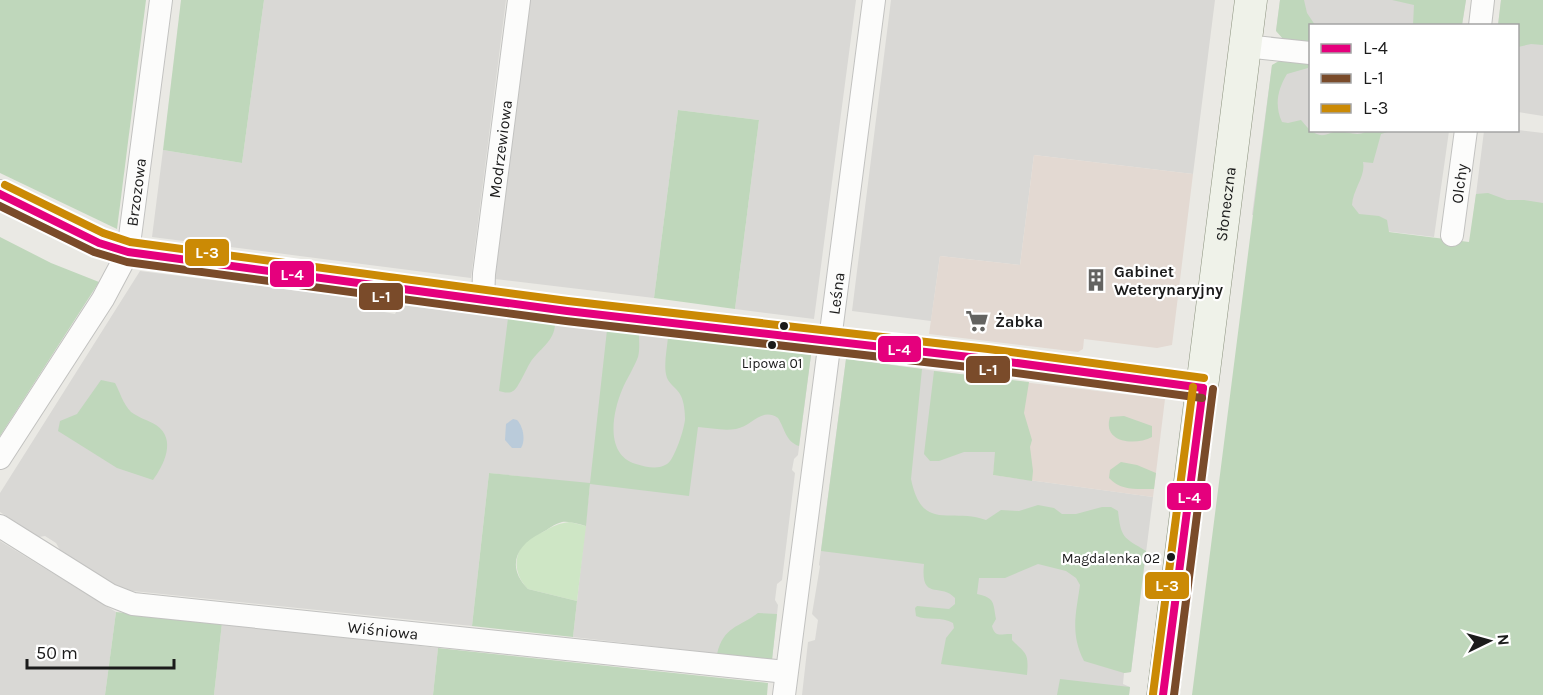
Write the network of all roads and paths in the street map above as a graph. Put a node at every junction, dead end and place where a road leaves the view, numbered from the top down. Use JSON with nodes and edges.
{"nodes":[{"id":1,"x":161,"y":0,"type":"edge"},
{"id":2,"x":519,"y":0,"type":"edge"},
{"id":3,"x":874,"y":0,"type":"edge"},
{"id":4,"x":1251,"y":0,"type":"edge"},
{"id":5,"x":1483,"y":0,"type":"edge"},
{"id":6,"x":1480,"y":24,"type":"edge"},
{"id":7,"x":1245,"y":46,"type":"junction"},
{"id":8,"x":1309,"y":53,"type":"edge"},
{"id":9,"x":1466,"y":132,"type":"edge"},
{"id":10,"x":0,"y":194,"type":"edge"},
{"id":11,"x":1452,"y":235,"type":"dead end"},
{"id":12,"x":128,"y":252,"type":"junction"},
{"id":13,"x":483,"y":300,"type":"junction"},
{"id":14,"x":830,"y":341,"type":"junction"},
{"id":15,"x":1203,"y":388,"type":"junction"},
{"id":16,"x":0,"y":458,"type":"edge"},
{"id":17,"x":0,"y":526,"type":"edge"},
{"id":18,"x":786,"y":672,"type":"junction"},
{"id":19,"x":784,"y":695,"type":"edge"},
{"id":20,"x":1163,"y":695,"type":"edge"}],
"edges":[{"from":1,"to":12,"type":"street","name":"Brzozowa"},
{"from":2,"to":13,"type":"street","name":"Modrzewiowa"},
{"from":3,"to":14,"type":"street","name":"Leśna"},
{"from":4,"to":7,"type":"main road","name":"Słoneczna"},
{"from":5,"to":6,"type":"street"},
{"from":7,"to":8,"type":"street"},
{"from":7,"to":15,"type":"main road","name":"Słoneczna"},
{"from":9,"to":11,"type":"street","name":"Olchy"},
{"from":10,"to":12,"type":"street"},
{"from":12,"to":13,"type":"street"},
{"from":12,"to":16,"type":"street","name":"Brzozowa"},
{"from":13,"to":14,"type":"street"},
{"from":14,"to":15,"type":"street"},
{"from":14,"to":18,"type":"street","name":"Leśna"},
{"from":15,"to":20,"type":"main road","name":"Słoneczna"},
{"from":17,"to":18,"type":"street","name":"Wiśniowa"},
{"from":18,"to":19,"type":"street","name":"Leśna"}]}
